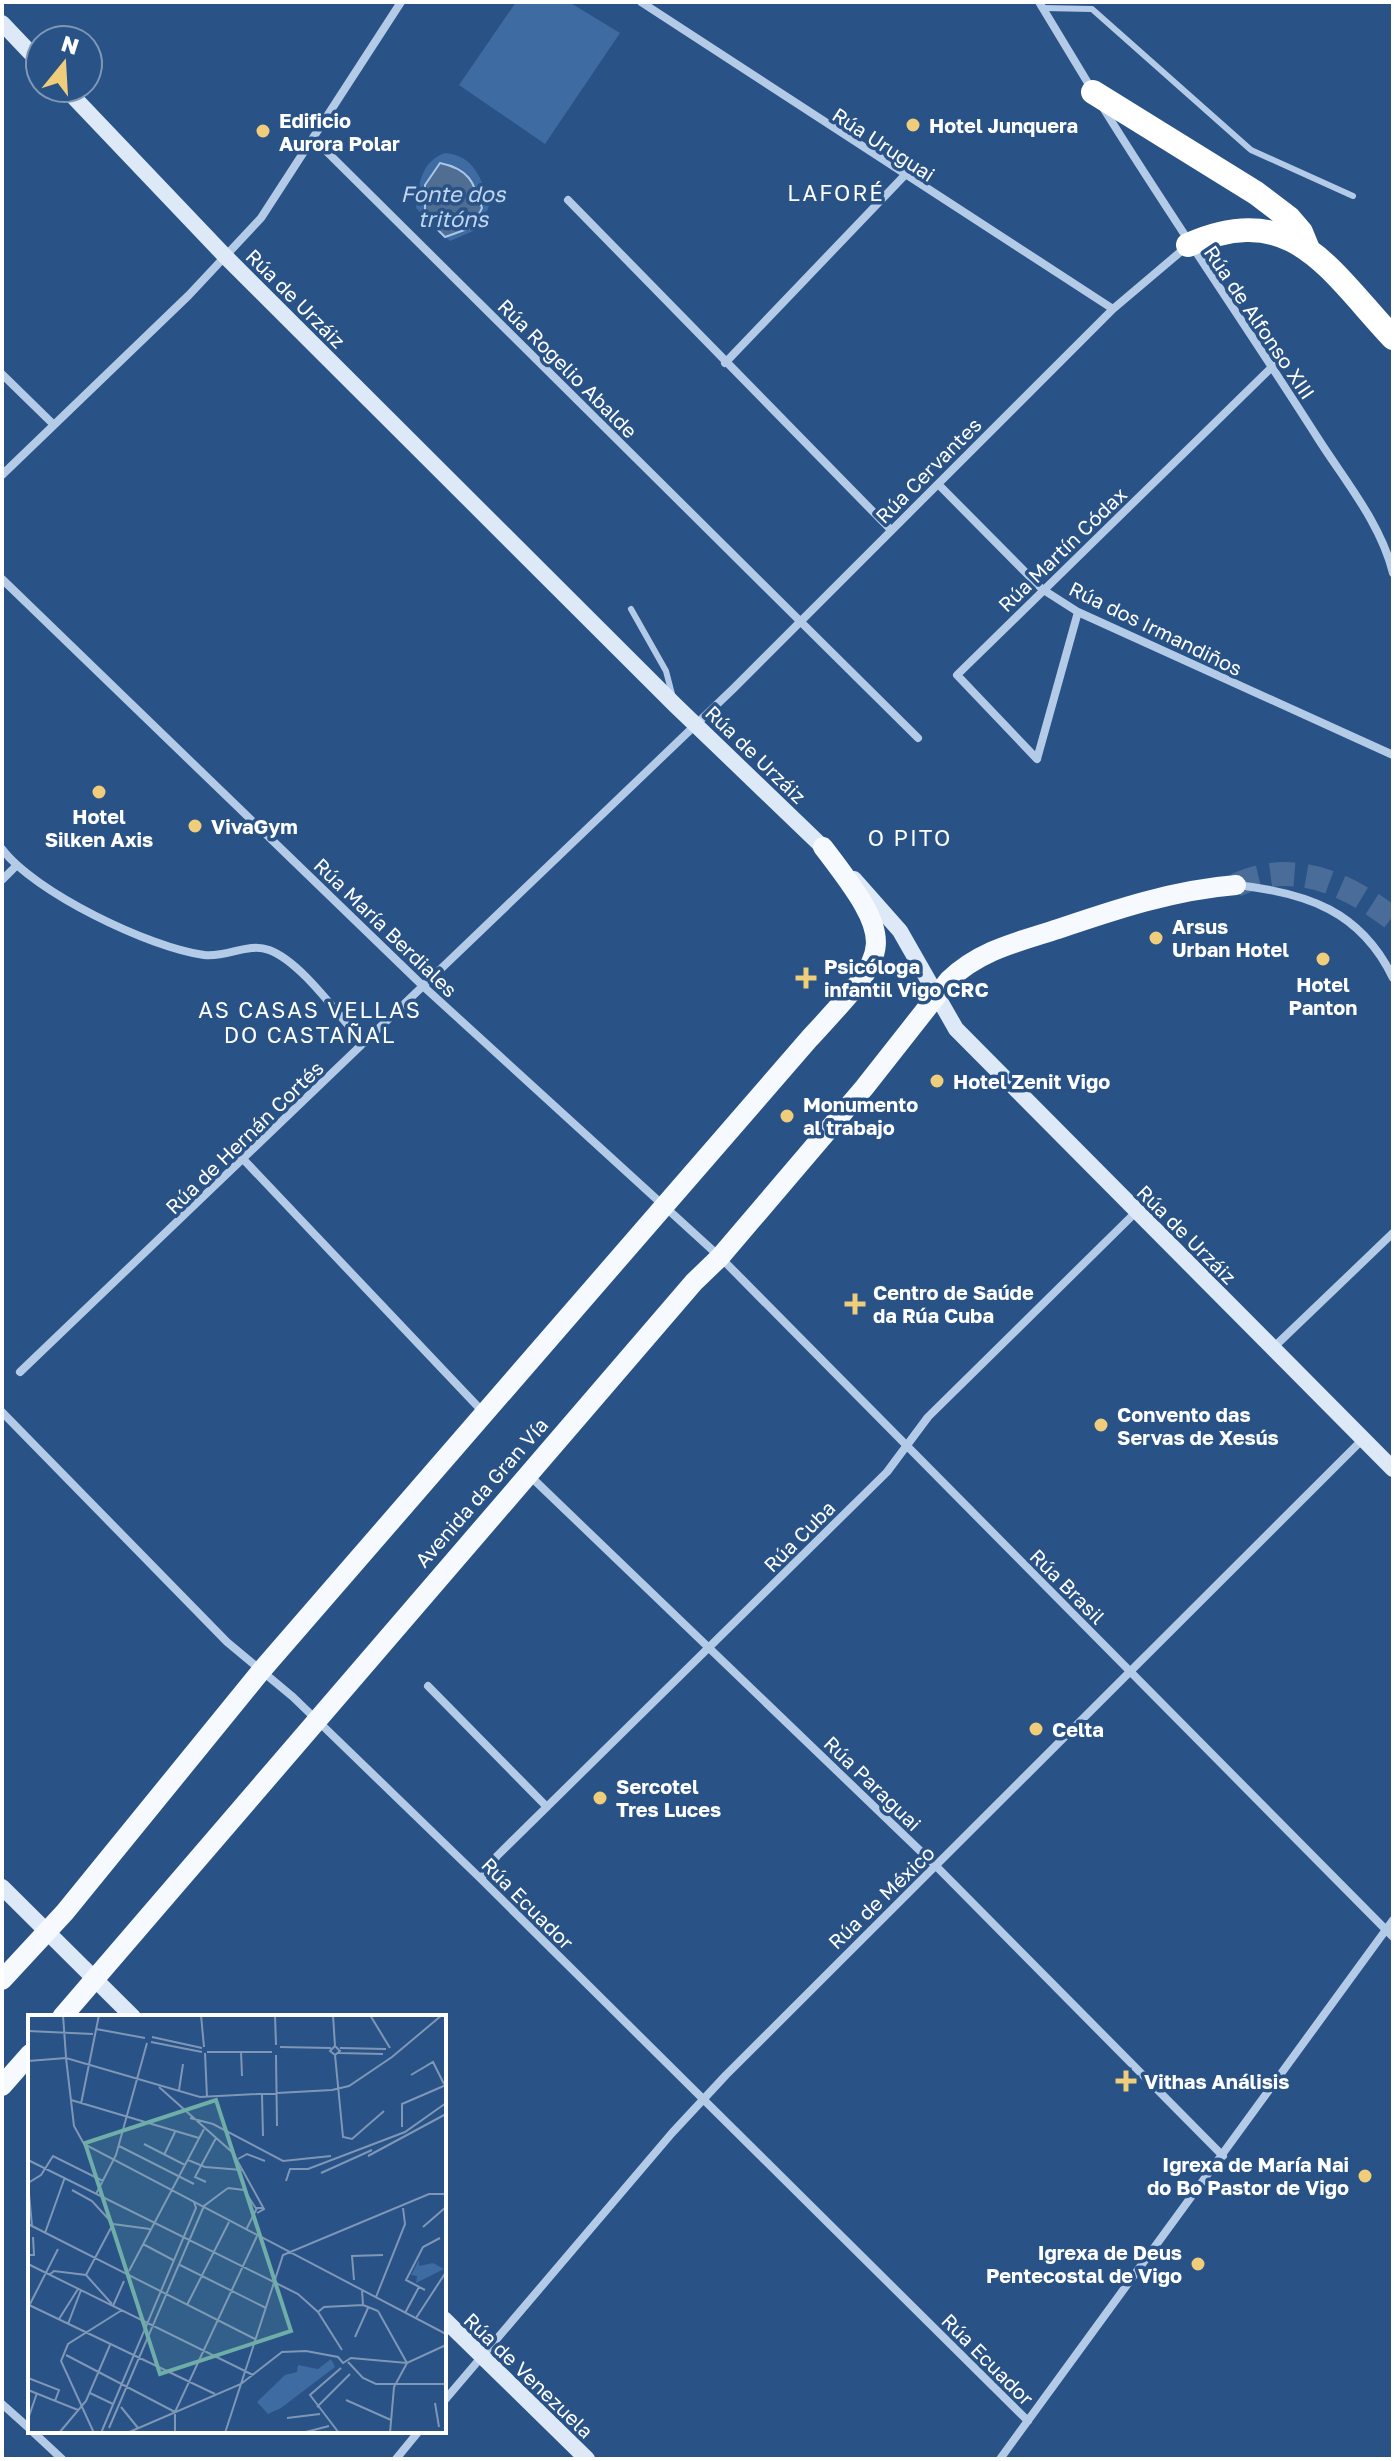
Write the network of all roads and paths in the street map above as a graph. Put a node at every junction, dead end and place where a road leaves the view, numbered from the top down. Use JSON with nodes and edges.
{"nodes":[{"id":1,"x":401,"y":2,"type":"edge"},
{"id":2,"x":641,"y":2,"type":"edge"},
{"id":3,"x":1041,"y":5,"type":"edge"},
{"id":4,"x":2,"y":23,"type":"edge"},
{"id":5,"x":24,"y":46,"type":"edge"},
{"id":6,"x":1093,"y":92,"type":"junction"},
{"id":7,"x":80,"y":104,"type":"edge"},
{"id":8,"x":313,"y":138,"type":"junction"},
{"id":9,"x":904,"y":176,"type":"junction"},
{"id":10,"x":1353,"y":196,"type":"dead end"},
{"id":11,"x":568,"y":200,"type":"dead end"},
{"id":12,"x":1188,"y":245,"type":"junction"},
{"id":13,"x":1313,"y":254,"type":"junction"},
{"id":14,"x":225,"y":256,"type":"junction"},
{"id":15,"x":1113,"y":309,"type":"junction"},
{"id":16,"x":1393,"y":338,"type":"edge"},
{"id":17,"x":725,"y":363,"type":"junction"},
{"id":18,"x":1273,"y":366,"type":"junction"},
{"id":19,"x":2,"y":374,"type":"edge"},
{"id":20,"x":53,"y":424,"type":"junction"},
{"id":21,"x":2,"y":475,"type":"edge"},
{"id":22,"x":938,"y":484,"type":"junction"},
{"id":23,"x":891,"y":530,"type":"junction"},
{"id":24,"x":1393,"y":573,"type":"edge"},
{"id":25,"x":2,"y":579,"type":"edge"},
{"id":26,"x":1042,"y":589,"type":"junction"},
{"id":27,"x":631,"y":609,"type":"dead end"},
{"id":28,"x":1078,"y":612,"type":"junction"},
{"id":29,"x":800,"y":619,"type":"junction"},
{"id":30,"x":675,"y":705,"type":"junction"},
{"id":31,"x":696,"y":725,"type":"junction"},
{"id":32,"x":918,"y":738,"type":"dead end"},
{"id":33,"x":1393,"y":755,"type":"edge"},
{"id":34,"x":823,"y":847,"type":"junction"},
{"id":35,"x":2,"y":849,"type":"edge"},
{"id":36,"x":15,"y":867,"type":"junction"},
{"id":37,"x":2,"y":880,"type":"edge"},
{"id":38,"x":1236,"y":885,"type":"joint"},
{"id":39,"x":1393,"y":978,"type":"edge"},
{"id":40,"x":423,"y":986,"type":"junction"},
{"id":41,"x":936,"y":999,"type":"junction"},
{"id":42,"x":364,"y":1043,"type":"junction"},
{"id":43,"x":244,"y":1160,"type":"junction"},
{"id":44,"x":665,"y":1205,"type":"junction"},
{"id":45,"x":1136,"y":1212,"type":"junction"},
{"id":46,"x":1393,"y":1233,"type":"edge"},
{"id":47,"x":720,"y":1257,"type":"junction"},
{"id":48,"x":1274,"y":1347,"type":"junction"},
{"id":49,"x":20,"y":1372,"type":"dead end"},
{"id":50,"x":2,"y":1412,"type":"edge"},
{"id":51,"x":485,"y":1413,"type":"junction"},
{"id":52,"x":1363,"y":1439,"type":"junction"},
{"id":53,"x":907,"y":1446,"type":"junction"},
{"id":54,"x":1393,"y":1469,"type":"edge"},
{"id":55,"x":528,"y":1475,"type":"junction"},
{"id":56,"x":710,"y":1647,"type":"junction"},
{"id":57,"x":261,"y":1671,"type":"junction"},
{"id":58,"x":1131,"y":1672,"type":"junction"},
{"id":59,"x":428,"y":1686,"type":"dead end"},
{"id":60,"x":315,"y":1719,"type":"junction"},
{"id":61,"x":547,"y":1807,"type":"junction"},
{"id":62,"x":937,"y":1867,"type":"junction"},
{"id":63,"x":481,"y":1879,"type":"junction"},
{"id":64,"x":2,"y":1887,"type":"edge"},
{"id":65,"x":1393,"y":1920,"type":"edge"},
{"id":66,"x":47,"y":1931,"type":"junction"},
{"id":67,"x":1390,"y":1933,"type":"edge"},
{"id":68,"x":96,"y":1977,"type":"junction"},
{"id":69,"x":2,"y":1980,"type":"edge"},
{"id":70,"x":64,"y":2015,"type":"edge"},
{"id":71,"x":131,"y":2015,"type":"edge"},
{"id":72,"x":28,"y":2056,"type":"edge"},
{"id":73,"x":2,"y":2086,"type":"edge"},
{"id":74,"x":703,"y":2099,"type":"junction"},
{"id":75,"x":1223,"y":2156,"type":"junction"},
{"id":76,"x":446,"y":2321,"type":"edge"},
{"id":77,"x":481,"y":2355,"type":"junction"},
{"id":78,"x":446,"y":2399,"type":"edge"},
{"id":79,"x":2,"y":2404,"type":"edge"},
{"id":80,"x":1028,"y":2421,"type":"junction"},
{"id":81,"x":28,"y":2427,"type":"edge"},
{"id":82,"x":34,"y":2433,"type":"edge"},
{"id":83,"x":417,"y":2433,"type":"edge"},
{"id":84,"x":62,"y":2459,"type":"edge"},
{"id":85,"x":396,"y":2459,"type":"edge"},
{"id":86,"x":587,"y":2459,"type":"edge"},
{"id":87,"x":1000,"y":2459,"type":"edge"}],
"edges":[{"from":1,"to":8,"type":"street"},
{"from":2,"to":9,"type":"street","name":"Rúa Uruguai"},
{"from":3,"to":6,"type":"street","name":"Rúa de Alfonso XIII"},
{"from":3,"to":10,"type":"lane"},
{"from":4,"to":5,"type":"main road"},
{"from":6,"to":12,"type":"street","name":"Rúa de Alfonso XIII"},
{"from":6,"to":13,"type":"highway"},
{"from":7,"to":14,"type":"main road","name":"Rúa de Urzáiz"},
{"from":8,"to":14,"type":"street"},
{"from":8,"to":29,"type":"street","name":"Rúa Rogelio Abalde"},
{"from":9,"to":15,"type":"street","name":"Rúa Uruguai"},
{"from":9,"to":17,"type":"street"},
{"from":11,"to":17,"type":"street"},
{"from":12,"to":13,"type":"highway"},
{"from":12,"to":15,"type":"street","name":"Rúa Cervantes"},
{"from":12,"to":18,"type":"street","name":"Rúa de Alfonso XIII"},
{"from":13,"to":16,"type":"highway"},
{"from":14,"to":20,"type":"street"},
{"from":14,"to":30,"type":"main road","name":"Rúa de Urzáiz"},
{"from":15,"to":22,"type":"street","name":"Rúa Cervantes"},
{"from":17,"to":23,"type":"street"},
{"from":18,"to":24,"type":"street","name":"Rúa de Alfonso XIII"},
{"from":18,"to":26,"type":"street","name":"Rúa Martín Códax"},
{"from":19,"to":20,"type":"street"},
{"from":20,"to":21,"type":"street"},
{"from":22,"to":23,"type":"street","name":"Rúa Cervantes"},
{"from":22,"to":26,"type":"street","name":"Rúa dos Irmandiños"},
{"from":23,"to":29,"type":"street","name":"Rúa Cervantes"},
{"from":25,"to":40,"type":"street","name":"Rúa María Berdiales"},
{"from":26,"to":28,"type":"street","name":"Rúa dos Irmandiños"},
{"from":26,"to":28,"type":"street","name":"Rúa Martín Códax"},
{"from":27,"to":30,"type":"lane"},
{"from":28,"to":33,"type":"street","name":"Rúa dos Irmandiños"},
{"from":29,"to":31,"type":"street","name":"Rúa Cervantes"},
{"from":29,"to":32,"type":"street","name":"Rúa Rogelio Abalde"},
{"from":30,"to":31,"type":"main road","name":"Rúa de Urzáiz"},
{"from":31,"to":34,"type":"main road","name":"Rúa de Urzáiz"},
{"from":31,"to":40,"type":"street","name":"Rúa de Hernán Cortés"},
{"from":34,"to":41,"type":"main road","name":"Rúa de Urzáiz"},
{"from":34,"to":44,"type":"main road"},
{"from":35,"to":36,"type":"street"},
{"from":36,"to":37,"type":"street"},
{"from":36,"to":42,"type":"street"},
{"from":38,"to":39,"type":"street"},
{"from":38,"to":41,"type":"main road","name":"Avenida da Gran Vía"},
{"from":40,"to":42,"type":"street","name":"Rúa de Hernán Cortés"},
{"from":40,"to":44,"type":"street","name":"Rúa María Berdiales"},
{"from":41,"to":45,"type":"main road","name":"Rúa de Urzáiz"},
{"from":41,"to":47,"type":"main road","name":"Avenida da Gran Vía"},
{"from":42,"to":43,"type":"street","name":"Rúa de Hernán Cortés"},
{"from":43,"to":49,"type":"street","name":"Rúa de Hernán Cortés"},
{"from":43,"to":51,"type":"street"},
{"from":44,"to":47,"type":"street","name":"Rúa María Berdiales"},
{"from":44,"to":51,"type":"main road"},
{"from":45,"to":48,"type":"main road","name":"Rúa de Urzáiz"},
{"from":45,"to":53,"type":"street","name":"Rúa Cuba"},
{"from":46,"to":48,"type":"street"},
{"from":47,"to":53,"type":"street","name":"Rúa Brasil"},
{"from":47,"to":55,"type":"main road","name":"Avenida da Gran Vía"},
{"from":48,"to":52,"type":"main road","name":"Rúa de Urzáiz"},
{"from":50,"to":57,"type":"street","name":"Rúa Ecuador"},
{"from":51,"to":57,"type":"main road"},
{"from":52,"to":54,"type":"main road","name":"Rúa de Urzáiz"},
{"from":52,"to":58,"type":"street","name":"Rúa de México"},
{"from":53,"to":56,"type":"street","name":"Rúa Cuba"},
{"from":53,"to":58,"type":"street","name":"Rúa Brasil"},
{"from":55,"to":56,"type":"street","name":"Rúa Paraguai"},
{"from":55,"to":60,"type":"main road","name":"Avenida da Gran Vía"},
{"from":56,"to":61,"type":"street","name":"Rúa Cuba"},
{"from":56,"to":62,"type":"street","name":"Rúa Paraguai"},
{"from":57,"to":60,"type":"street","name":"Rúa Ecuador"},
{"from":57,"to":66,"type":"main road"},
{"from":58,"to":62,"type":"street","name":"Rúa de México"},
{"from":58,"to":67,"type":"street","name":"Rúa Brasil"},
{"from":59,"to":61,"type":"street"},
{"from":60,"to":63,"type":"street","name":"Rúa Ecuador"},
{"from":60,"to":68,"type":"main road","name":"Avenida da Gran Vía"},
{"from":61,"to":63,"type":"street","name":"Rúa Cuba"},
{"from":62,"to":74,"type":"street","name":"Rúa de México"},
{"from":62,"to":75,"type":"street","name":"Rúa Paraguai"},
{"from":63,"to":74,"type":"street","name":"Rúa Ecuador"},
{"from":64,"to":66,"type":"main road"},
{"from":65,"to":67,"type":"street"},
{"from":66,"to":68,"type":"main road"},
{"from":66,"to":69,"type":"main road"},
{"from":67,"to":75,"type":"street"},
{"from":68,"to":70,"type":"main road","name":"Avenida da Gran Vía"},
{"from":68,"to":71,"type":"main road"},
{"from":72,"to":73,"type":"main road"},
{"from":74,"to":77,"type":"street","name":"Rúa de México"},
{"from":74,"to":80,"type":"street","name":"Rúa Ecuador"},
{"from":75,"to":80,"type":"street"},
{"from":76,"to":77,"type":"main road","name":"Rúa de Venezuela"},
{"from":77,"to":78,"type":"street","name":"Rúa de México"},
{"from":77,"to":86,"type":"main road","name":"Rúa de Venezuela"},
{"from":79,"to":81,"type":"street"},
{"from":80,"to":87,"type":"street"},
{"from":82,"to":84,"type":"street"},
{"from":83,"to":85,"type":"street"}]}
